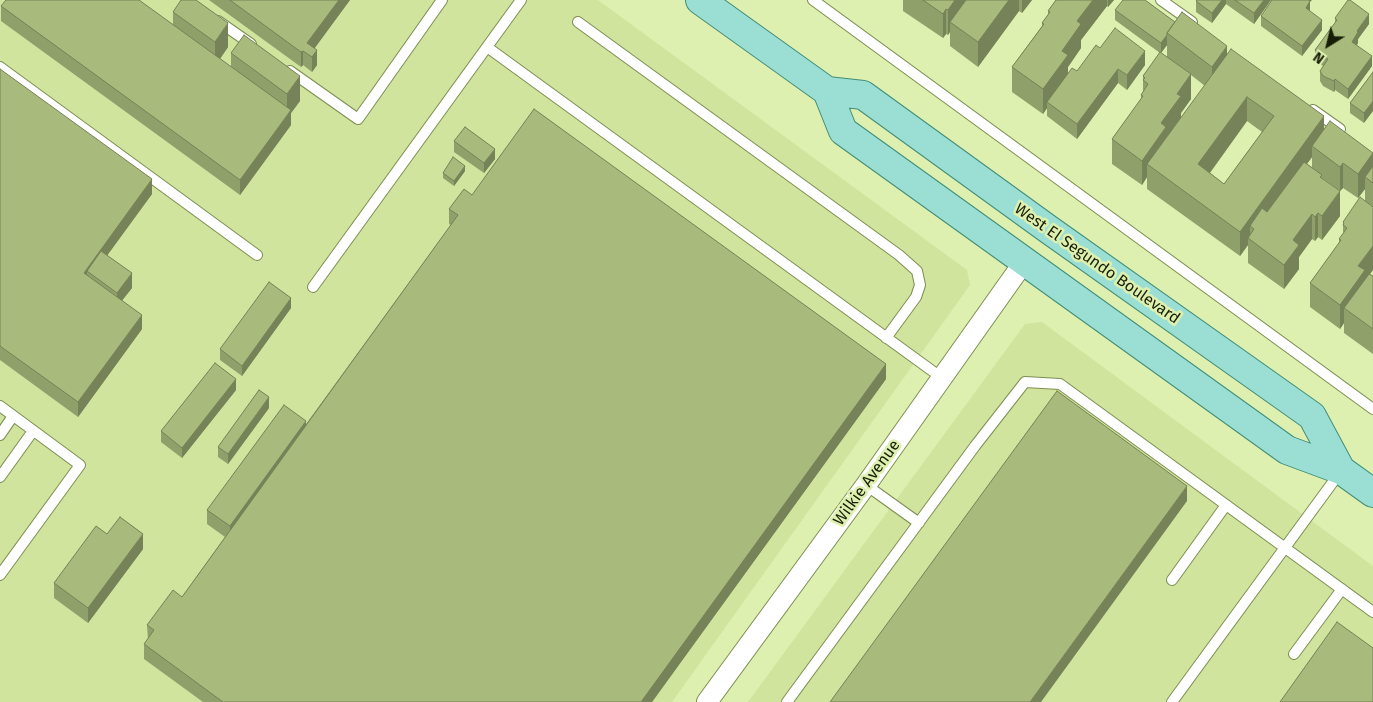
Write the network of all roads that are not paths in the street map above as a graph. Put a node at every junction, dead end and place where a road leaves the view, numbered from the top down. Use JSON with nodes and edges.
{"nodes":[{"id":1,"x":442,"y":0,"type":"edge"},
{"id":2,"x":521,"y":0,"type":"edge"},
{"id":3,"x":700,"y":0,"type":"edge"},
{"id":4,"x":813,"y":0,"type":"edge"},
{"id":5,"x":1161,"y":0,"type":"edge"},
{"id":6,"x":213,"y":17,"type":"edge"},
{"id":7,"x":578,"y":22,"type":"dead end"},
{"id":8,"x":1200,"y":28,"type":"edge"},
{"id":9,"x":487,"y":47,"type":"junction"},
{"id":10,"x":261,"y":51,"type":"edge"},
{"id":11,"x":277,"y":62,"type":"edge"},
{"id":12,"x":0,"y":66,"type":"edge"},
{"id":13,"x":827,"y":91,"type":"junction"},
{"id":14,"x":1302,"y":102,"type":"edge"},
{"id":15,"x":1350,"y":136,"type":"edge"},
{"id":16,"x":256,"y":255,"type":"dead end"},
{"id":17,"x":1024,"y":262,"type":"junction"},
{"id":18,"x":312,"y":287,"type":"dead end"},
{"id":19,"x":886,"y":338,"type":"junction"},
{"id":20,"x":942,"y":378,"type":"junction"},
{"id":21,"x":0,"y":406,"type":"edge"},
{"id":22,"x":1373,"y":409,"type":"edge"},
{"id":23,"x":13,"y":416,"type":"junction"},
{"id":24,"x":34,"y":431,"type":"junction"},
{"id":25,"x":0,"y":435,"type":"edge"},
{"id":26,"x":1341,"y":470,"type":"junction"},
{"id":27,"x":0,"y":477,"type":"edge"},
{"id":28,"x":866,"y":485,"type":"junction"},
{"id":29,"x":1373,"y":493,"type":"edge"},
{"id":30,"x":1226,"y":505,"type":"junction"},
{"id":31,"x":919,"y":523,"type":"junction"},
{"id":32,"x":1285,"y":547,"type":"junction"},
{"id":33,"x":0,"y":575,"type":"edge"},
{"id":34,"x":1172,"y":580,"type":"dead end"},
{"id":35,"x":1342,"y":589,"type":"junction"},
{"id":36,"x":1373,"y":612,"type":"edge"},
{"id":37,"x":1294,"y":654,"type":"dead end"},
{"id":38,"x":706,"y":702,"type":"edge"},
{"id":39,"x":787,"y":702,"type":"edge"},
{"id":40,"x":1172,"y":702,"type":"edge"}],
"edges":[{"from":1,"to":11,"type":"lane"},
{"from":2,"to":9,"type":"lane"},
{"from":3,"to":13,"type":"main road","name":"West El Segundo Boulevard"},
{"from":4,"to":22,"type":"lane"},
{"from":5,"to":8,"type":"lane"},
{"from":6,"to":10,"type":"lane"},
{"from":7,"to":19,"type":"lane"},
{"from":9,"to":18,"type":"lane"},
{"from":9,"to":19,"type":"lane"},
{"from":12,"to":16,"type":"lane"},
{"from":13,"to":17,"type":"main road"},
{"from":13,"to":26,"type":"main road","name":"West El Segundo Boulevard"},
{"from":14,"to":15,"type":"lane"},
{"from":17,"to":20,"type":"street","name":"Wilkie Avenue"},
{"from":17,"to":26,"type":"main road"},
{"from":19,"to":20,"type":"lane"},
{"from":20,"to":28,"type":"street","name":"Wilkie Avenue"},
{"from":21,"to":23,"type":"lane"},
{"from":23,"to":24,"type":"lane"},
{"from":23,"to":25,"type":"lane"},
{"from":24,"to":27,"type":"lane"},
{"from":24,"to":33,"type":"lane"},
{"from":26,"to":29,"type":"main road","name":"West El Segundo Boulevard"},
{"from":26,"to":32,"type":"lane"},
{"from":28,"to":31,"type":"lane"},
{"from":28,"to":38,"type":"street","name":"Wilkie Avenue"},
{"from":30,"to":31,"type":"lane"},
{"from":30,"to":32,"type":"lane"},
{"from":30,"to":34,"type":"lane"},
{"from":31,"to":39,"type":"lane"},
{"from":32,"to":35,"type":"lane"},
{"from":32,"to":40,"type":"lane"},
{"from":35,"to":36,"type":"lane"},
{"from":35,"to":37,"type":"lane"}]}
